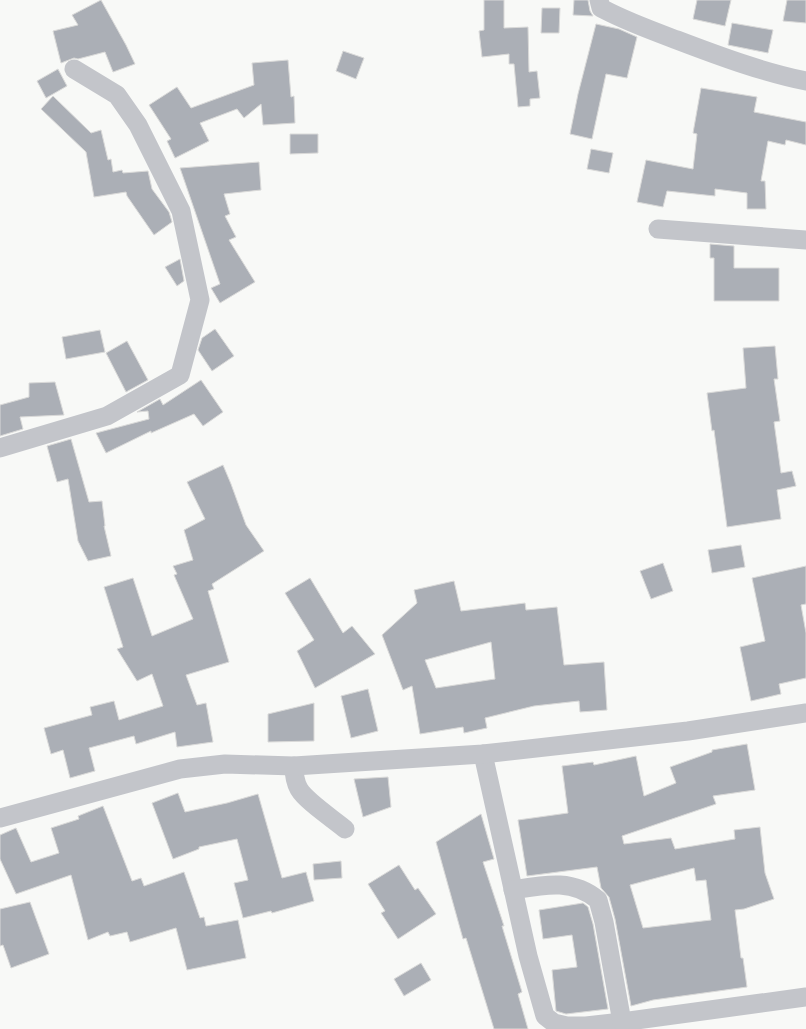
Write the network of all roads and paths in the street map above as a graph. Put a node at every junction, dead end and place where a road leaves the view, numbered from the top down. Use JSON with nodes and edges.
{"nodes":[{"id":1,"x":599,"y":0,"type":"edge"},
{"id":2,"x":74,"y":69,"type":"dead end"},
{"id":3,"x":806,"y":81,"type":"edge"},
{"id":4,"x":658,"y":229,"type":"dead end"},
{"id":5,"x":806,"y":240,"type":"edge"},
{"id":6,"x":0,"y":448,"type":"edge"},
{"id":7,"x":806,"y":713,"type":"edge"},
{"id":8,"x":483,"y":754,"type":"junction"},
{"id":9,"x":294,"y":766,"type":"junction"},
{"id":10,"x":0,"y":818,"type":"edge"},
{"id":11,"x":345,"y":829,"type":"dead end"},
{"id":12,"x":513,"y":890,"type":"junction"},
{"id":13,"x":806,"y":996,"type":"edge"},
{"id":14,"x":622,"y":1022,"type":"junction"}],
"edges":[{"from":1,"to":3,"type":"street"},
{"from":2,"to":6,"type":"street"},
{"from":4,"to":5,"type":"street"},
{"from":7,"to":8,"type":"street"},
{"from":8,"to":9,"type":"street"},
{"from":8,"to":12,"type":"street"},
{"from":9,"to":10,"type":"street"},
{"from":9,"to":11,"type":"street"},
{"from":12,"to":14,"type":"street"},
{"from":12,"to":14,"type":"street"},
{"from":13,"to":14,"type":"street"}]}
